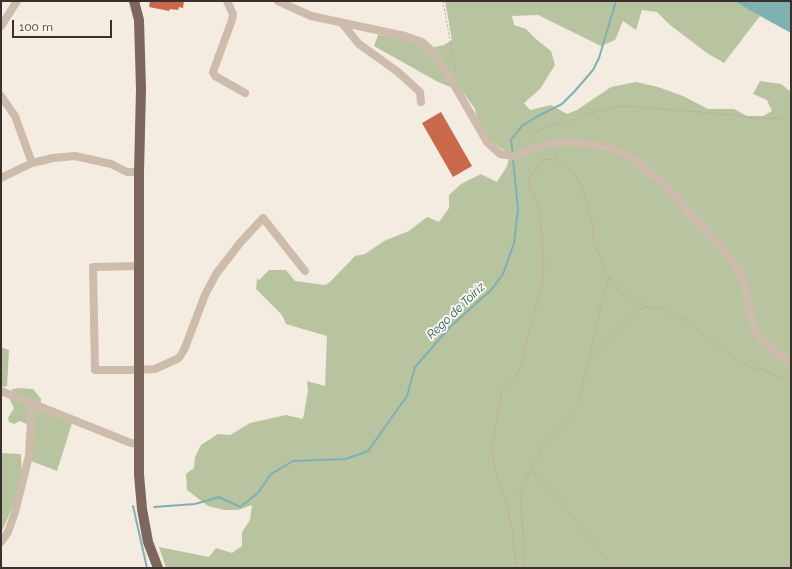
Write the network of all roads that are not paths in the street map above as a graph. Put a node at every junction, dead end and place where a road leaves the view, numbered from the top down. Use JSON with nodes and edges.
{"nodes":[{"id":1,"x":17,"y":1,"type":"edge"},
{"id":2,"x":134,"y":1,"type":"edge"},
{"id":3,"x":227,"y":1,"type":"edge"},
{"id":4,"x":278,"y":1,"type":"edge"},
{"id":5,"x":341,"y":22,"type":"junction"},
{"id":6,"x":1,"y":26,"type":"edge"},
{"id":7,"x":245,"y":93,"type":"dead end"},
{"id":8,"x":1,"y":96,"type":"edge"},
{"id":9,"x":421,"y":102,"type":"dead end"},
{"id":10,"x":32,"y":163,"type":"junction"},
{"id":11,"x":139,"y":172,"type":"junction"},
{"id":12,"x":1,"y":178,"type":"edge"},
{"id":13,"x":139,"y":266,"type":"junction"},
{"id":14,"x":305,"y":271,"type":"dead end"},
{"id":15,"x":791,"y":362,"type":"edge"},
{"id":16,"x":139,"y":370,"type":"junction"},
{"id":17,"x":1,"y":391,"type":"edge"},
{"id":18,"x":32,"y":403,"type":"junction"},
{"id":19,"x":140,"y":444,"type":"junction"},
{"id":20,"x":1,"y":542,"type":"edge"},
{"id":21,"x":158,"y":568,"type":"edge"}],
"edges":[{"from":1,"to":6,"type":"street"},
{"from":2,"to":11,"type":"main road"},
{"from":3,"to":7,"type":"street"},
{"from":4,"to":5,"type":"street"},
{"from":5,"to":9,"type":"street"},
{"from":5,"to":15,"type":"street"},
{"from":8,"to":10,"type":"street"},
{"from":10,"to":11,"type":"street"},
{"from":10,"to":12,"type":"street"},
{"from":11,"to":13,"type":"main road"},
{"from":13,"to":16,"type":"main road"},
{"from":13,"to":16,"type":"street"},
{"from":14,"to":16,"type":"street"},
{"from":16,"to":19,"type":"main road"},
{"from":17,"to":18,"type":"street"},
{"from":18,"to":19,"type":"street"},
{"from":18,"to":20,"type":"street"},
{"from":19,"to":21,"type":"main road"}]}
